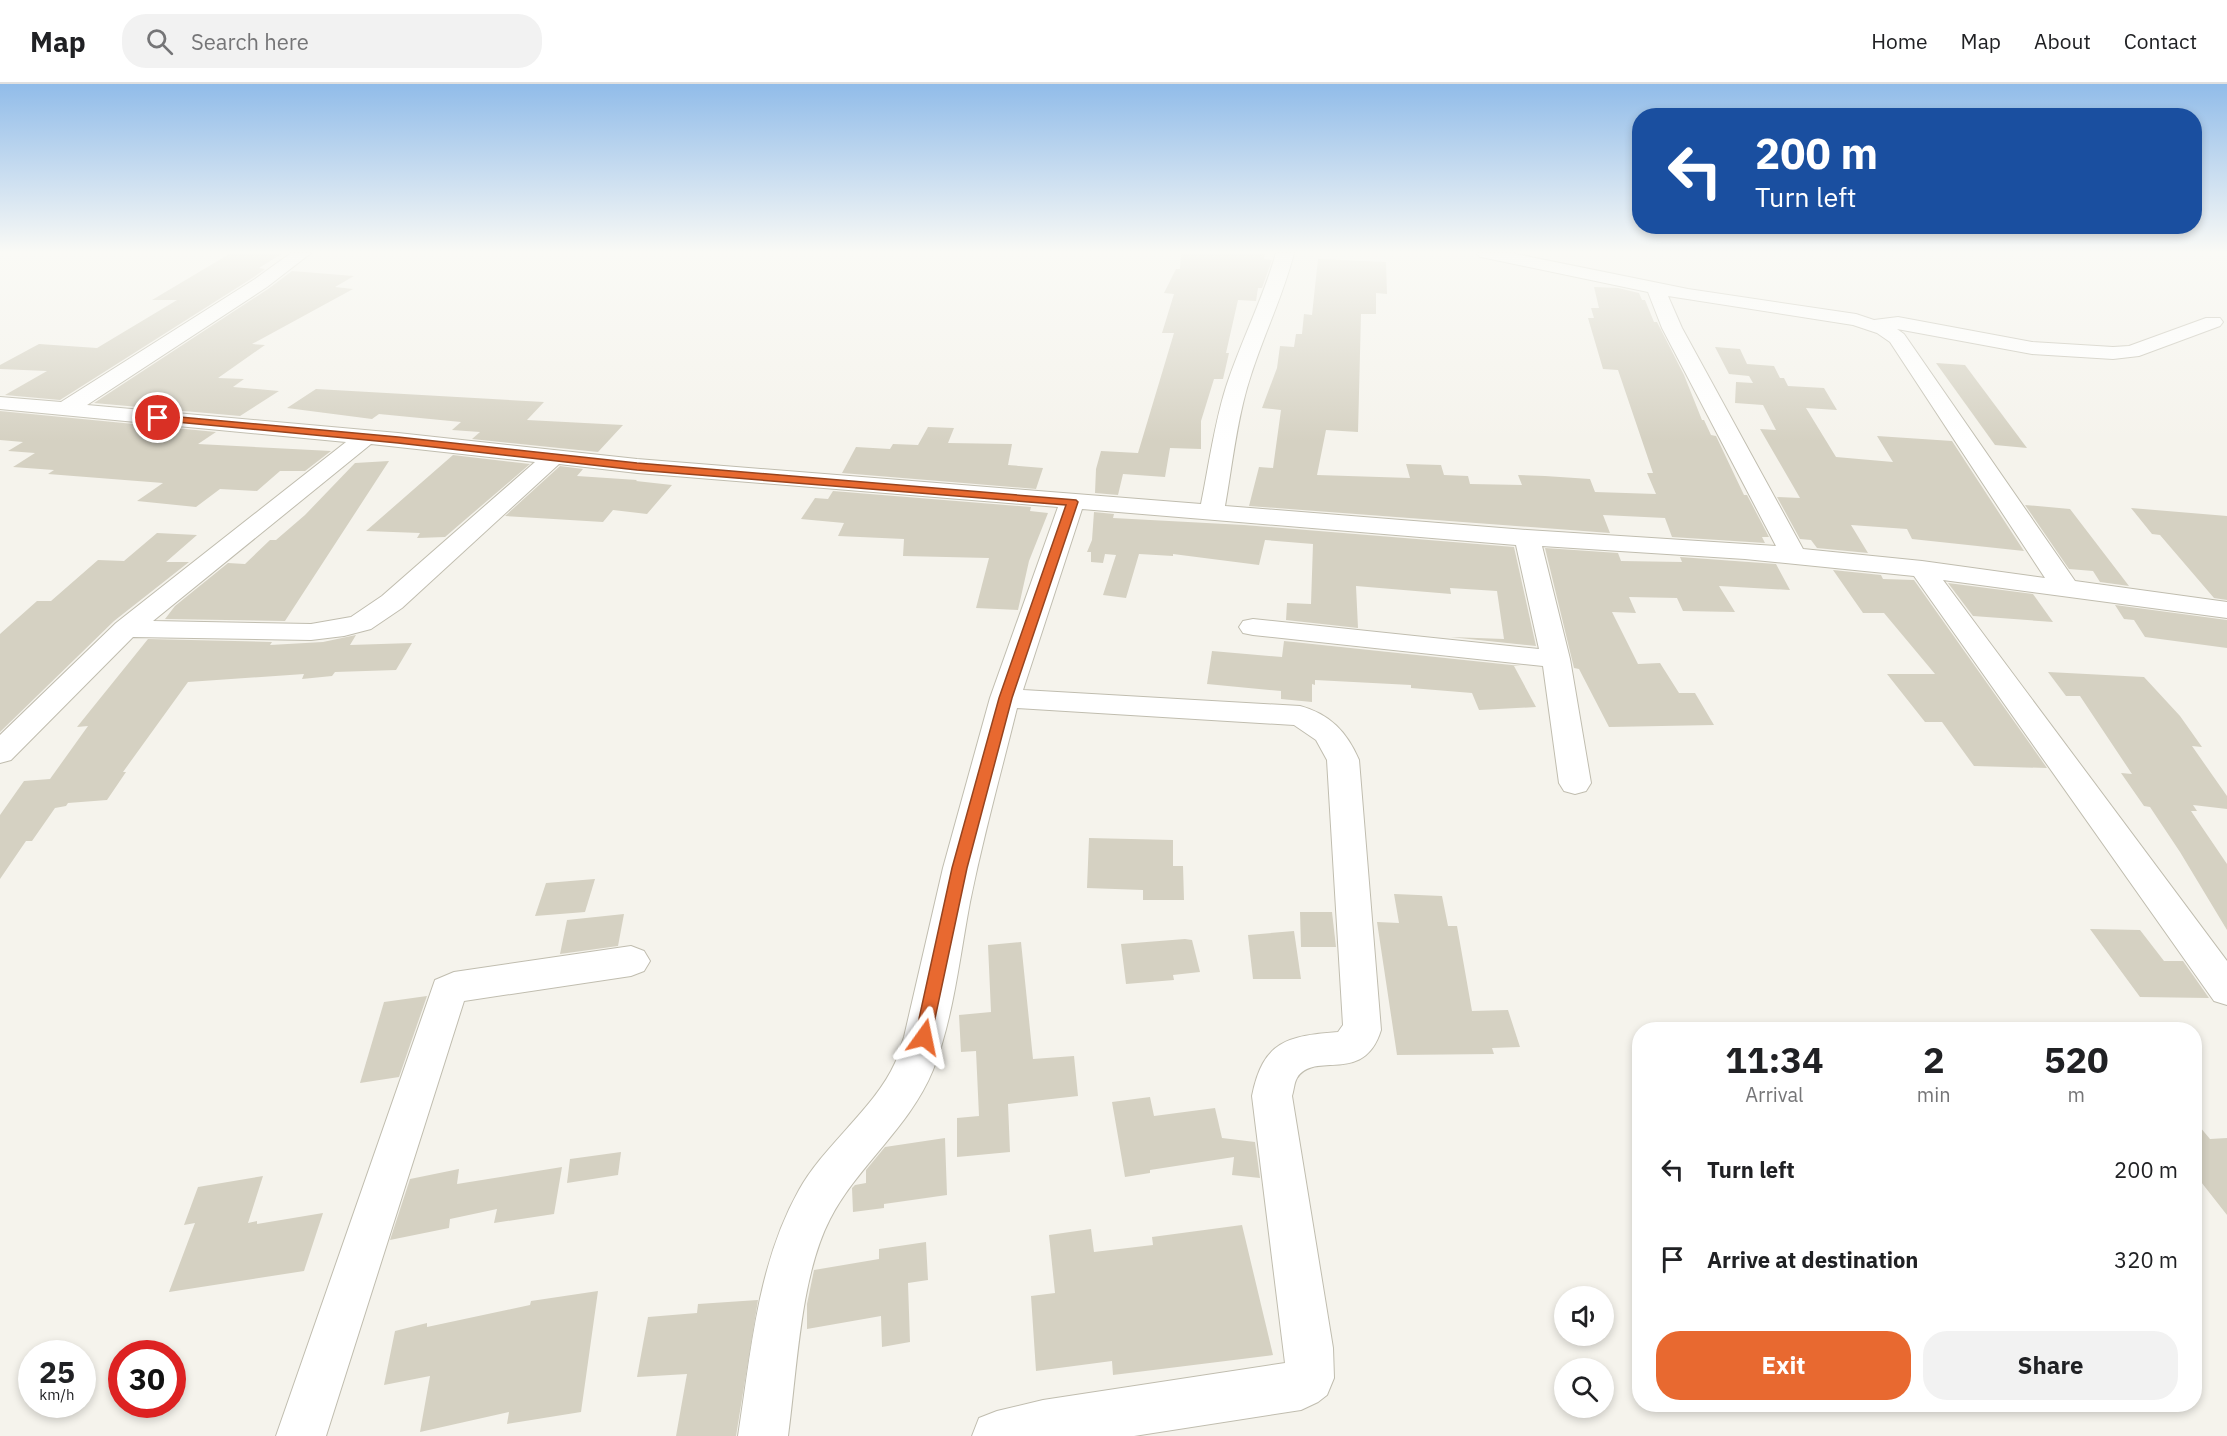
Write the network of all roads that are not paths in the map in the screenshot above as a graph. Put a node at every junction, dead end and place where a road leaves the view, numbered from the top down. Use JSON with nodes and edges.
{"nodes":[{"id":1,"x":210,"y":316,"type":"edge"},
{"id":2,"x":1265,"y":316,"type":"edge"},
{"id":3,"x":1667,"y":316,"type":"edge"},
{"id":4,"x":1822,"y":316,"type":"edge"},
{"id":5,"x":2213,"y":322,"type":"dead end"},
{"id":6,"x":1876,"y":325,"type":"junction"},
{"id":7,"x":0,"y":403,"type":"edge"},
{"id":8,"x":65,"y":409,"type":"junction"},
{"id":9,"x":366,"y":437,"type":"junction"},
{"id":10,"x":553,"y":458,"type":"junction"},
{"id":11,"x":1072,"y":502,"type":"junction"},
{"id":12,"x":1212,"y":513,"type":"junction"},
{"id":13,"x":1527,"y":538,"type":"junction"},
{"id":14,"x":1794,"y":556,"type":"junction"},
{"id":15,"x":1922,"y":569,"type":"junction"},
{"id":16,"x":2065,"y":587,"type":"junction"},
{"id":17,"x":2227,"y":610,"type":"edge"},
{"id":18,"x":1253,"y":627,"type":"dead end"},
{"id":19,"x":126,"y":629,"type":"junction"},
{"id":20,"x":1556,"y":659,"type":"junction"},
{"id":21,"x":1005,"y":698,"type":"junction"},
{"id":22,"x":0,"y":753,"type":"edge"},
{"id":23,"x":1575,"y":783,"type":"dead end"},
{"id":24,"x":631,"y":961,"type":"dead end"},
{"id":25,"x":2227,"y":990,"type":"edge"},
{"id":26,"x":301,"y":1436,"type":"edge"},
{"id":27,"x":763,"y":1436,"type":"edge"},
{"id":28,"x":997,"y":1436,"type":"edge"}],
"edges":[{"from":1,"to":8,"type":"street"},
{"from":2,"to":12,"type":"street"},
{"from":3,"to":14,"type":"street"},
{"from":4,"to":6,"type":"street"},
{"from":5,"to":6,"type":"street"},
{"from":6,"to":16,"type":"street"},
{"from":7,"to":8,"type":"street"},
{"from":8,"to":9,"type":"street"},
{"from":9,"to":10,"type":"street"},
{"from":9,"to":19,"type":"street"},
{"from":10,"to":11,"type":"street"},
{"from":10,"to":19,"type":"street"},
{"from":11,"to":12,"type":"street"},
{"from":11,"to":21,"type":"street"},
{"from":12,"to":13,"type":"street"},
{"from":13,"to":14,"type":"street"},
{"from":13,"to":20,"type":"street"},
{"from":14,"to":15,"type":"street"},
{"from":15,"to":16,"type":"street"},
{"from":15,"to":25,"type":"street"},
{"from":16,"to":17,"type":"street"},
{"from":18,"to":20,"type":"street"},
{"from":19,"to":22,"type":"street"},
{"from":20,"to":23,"type":"street"},
{"from":21,"to":27,"type":"street"},
{"from":21,"to":28,"type":"street"},
{"from":24,"to":26,"type":"street"}]}
